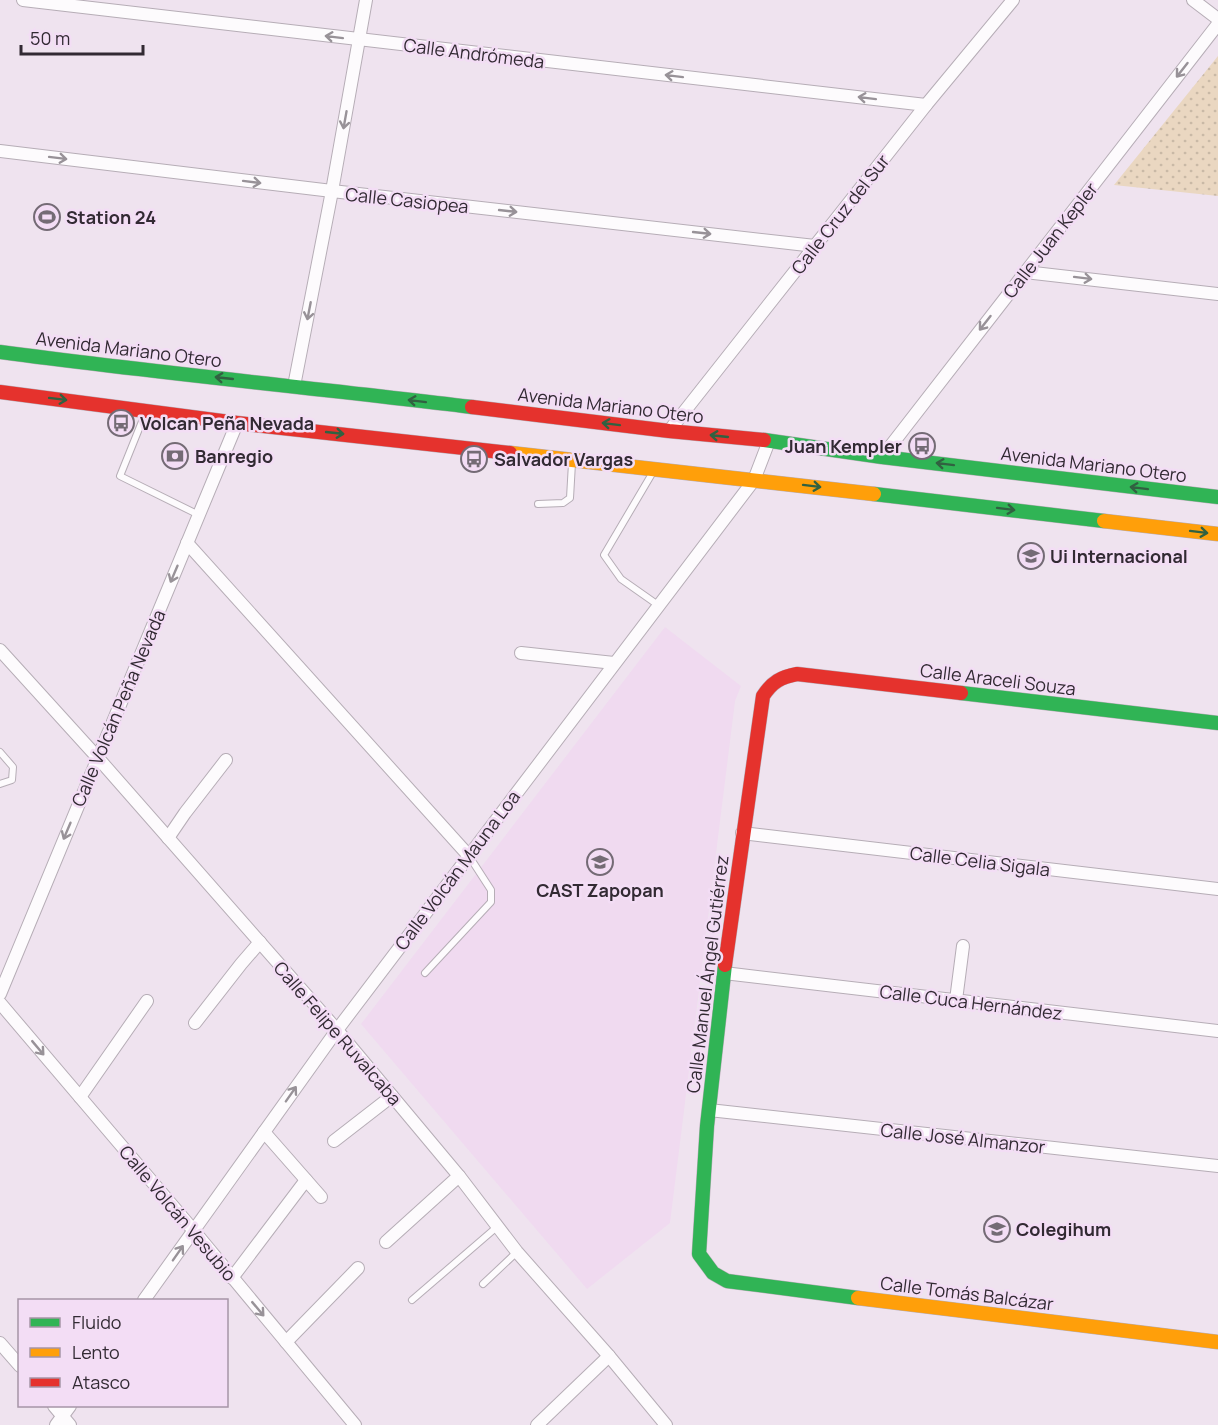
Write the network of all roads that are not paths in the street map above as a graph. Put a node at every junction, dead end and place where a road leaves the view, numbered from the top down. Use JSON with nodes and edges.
{"nodes":[{"id":1,"x":23,"y":0,"type":"edge"},
{"id":2,"x":366,"y":0,"type":"edge"},
{"id":3,"x":1013,"y":0,"type":"edge"},
{"id":4,"x":1193,"y":0,"type":"edge"},
{"id":5,"x":1218,"y":19,"type":"edge"},
{"id":6,"x":1218,"y":24,"type":"edge"},
{"id":7,"x":359,"y":40,"type":"junction"},
{"id":8,"x":926,"y":105,"type":"junction"},
{"id":9,"x":0,"y":151,"type":"edge"},
{"id":10,"x":332,"y":191,"type":"junction"},
{"id":11,"x":815,"y":246,"type":"junction"},
{"id":12,"x":1025,"y":272,"type":"junction"},
{"id":13,"x":1218,"y":294,"type":"edge"},
{"id":14,"x":0,"y":352,"type":"edge"},
{"id":15,"x":294,"y":386,"type":"junction"},
{"id":16,"x":0,"y":392,"type":"edge"},
{"id":17,"x":147,"y":411,"type":"junction"},
{"id":18,"x":237,"y":423,"type":"junction"},
{"id":19,"x":669,"y":431,"type":"junction"},
{"id":20,"x":769,"y":441,"type":"junction"},
{"id":21,"x":882,"y":457,"type":"junction"},
{"id":22,"x":572,"y":459,"type":"junction"},
{"id":23,"x":655,"y":469,"type":"junction"},
{"id":24,"x":754,"y":480,"type":"junction"},
{"id":25,"x":1218,"y":497,"type":"edge"},
{"id":26,"x":538,"y":504,"type":"dead end"},
{"id":27,"x":199,"y":515,"type":"junction"},
{"id":28,"x":1218,"y":534,"type":"edge"},
{"id":29,"x":187,"y":543,"type":"junction"},
{"id":30,"x":658,"y":605,"type":"junction"},
{"id":31,"x":0,"y":650,"type":"edge"},
{"id":32,"x":520,"y":653,"type":"dead end"},
{"id":33,"x":615,"y":663,"type":"junction"},
{"id":34,"x":775,"y":680,"type":"joint"},
{"id":35,"x":1218,"y":723,"type":"edge"},
{"id":36,"x":0,"y":752,"type":"edge"},
{"id":37,"x":98,"y":758,"type":"junction"},
{"id":38,"x":226,"y":760,"type":"dead end"},
{"id":39,"x":0,"y":784,"type":"edge"},
{"id":40,"x":742,"y":833,"type":"junction"},
{"id":41,"x":168,"y":838,"type":"junction"},
{"id":42,"x":469,"y":856,"type":"junction"},
{"id":43,"x":1218,"y":889,"type":"edge"},
{"id":44,"x":260,"y":942,"type":"junction"},
{"id":45,"x":963,"y":946,"type":"dead end"},
{"id":46,"x":425,"y":973,"type":"dead end"},
{"id":47,"x":724,"y":973,"type":"junction"},
{"id":48,"x":0,"y":994,"type":"edge"},
{"id":49,"x":956,"y":1000,"type":"junction"},
{"id":50,"x":147,"y":1001,"type":"dead end"},
{"id":51,"x":0,"y":1003,"type":"edge"},
{"id":52,"x":195,"y":1023,"type":"dead end"},
{"id":53,"x":337,"y":1029,"type":"junction"},
{"id":54,"x":1218,"y":1030,"type":"edge"},
{"id":55,"x":392,"y":1096,"type":"junction"},
{"id":56,"x":80,"y":1097,"type":"junction"},
{"id":57,"x":709,"y":1110,"type":"junction"},
{"id":58,"x":264,"y":1132,"type":"junction"},
{"id":59,"x":334,"y":1141,"type":"dead end"},
{"id":60,"x":1218,"y":1166,"type":"edge"},
{"id":61,"x":459,"y":1176,"type":"junction"},
{"id":62,"x":306,"y":1180,"type":"junction"},
{"id":63,"x":321,"y":1197,"type":"dead end"},
{"id":64,"x":498,"y":1226,"type":"junction"},
{"id":65,"x":194,"y":1231,"type":"junction"},
{"id":66,"x":386,"y":1242,"type":"dead end"},
{"id":67,"x":517,"y":1252,"type":"junction"},
{"id":68,"x":358,"y":1268,"type":"dead end"},
{"id":69,"x":714,"y":1274,"type":"joint"},
{"id":70,"x":232,"y":1278,"type":"junction"},
{"id":71,"x":483,"y":1284,"type":"dead end"},
{"id":72,"x":145,"y":1299,"type":"edge"},
{"id":73,"x":412,"y":1300,"type":"dead end"},
{"id":74,"x":286,"y":1342,"type":"junction"},
{"id":75,"x":1218,"y":1342,"type":"edge"},
{"id":76,"x":0,"y":1343,"type":"edge"},
{"id":77,"x":609,"y":1356,"type":"junction"},
{"id":78,"x":18,"y":1364,"type":"edge"},
{"id":79,"x":355,"y":1425,"type":"edge"},
{"id":80,"x":537,"y":1425,"type":"edge"},
{"id":81,"x":666,"y":1425,"type":"edge"}],
"edges":[{"from":7,"to":1,"type":"street","name":"Calle Andrómeda","one_way":true},
{"from":2,"to":7,"type":"street"},
{"from":3,"to":8,"type":"street","name":"Calle Cruz del Sur"},
{"from":4,"to":5,"type":"street"},
{"from":6,"to":12,"type":"street","name":"Calle Juan Kepler","one_way":true},
{"from":8,"to":7,"type":"street","name":"Calle Andrómeda","one_way":true},
{"from":7,"to":10,"type":"street","one_way":true},
{"from":8,"to":11,"type":"street","name":"Calle Cruz del Sur"},
{"from":9,"to":10,"type":"street","name":"Calle Casiopea","one_way":true},
{"from":10,"to":11,"type":"street","name":"Calle Casiopea","one_way":true},
{"from":10,"to":15,"type":"street","one_way":true},
{"from":11,"to":19,"type":"street","name":"Calle Cruz del Sur"},
{"from":12,"to":13,"type":"street","one_way":true},
{"from":12,"to":21,"type":"street","name":"Calle Juan Kepler","one_way":true},
{"from":15,"to":14,"type":"main road","name":"Avenida Mariano Otero","one_way":true},
{"from":19,"to":15,"type":"main road","name":"Avenida Mariano Otero","one_way":true},
{"from":16,"to":17,"type":"main road","one_way":true},
{"from":17,"to":18,"type":"main road"},
{"from":17,"to":27,"type":"lane"},
{"from":18,"to":22,"type":"main road","one_way":true},
{"from":18,"to":27,"type":"street","name":"Calle Volcán Peña Nevada"},
{"from":20,"to":19,"type":"main road","name":"Avenida Mariano Otero","one_way":true},
{"from":20,"to":21,"type":"main road","name":"Avenida Mariano Otero"},
{"from":20,"to":24,"type":"street","name":"Calle Volcán Mauna Loa"},
{"from":25,"to":21,"type":"main road","name":"Avenida Mariano Otero","one_way":true},
{"from":22,"to":23,"type":"main road"},
{"from":22,"to":26,"type":"lane"},
{"from":23,"to":24,"type":"main road"},
{"from":23,"to":30,"type":"lane"},
{"from":24,"to":28,"type":"main road","one_way":true},
{"from":24,"to":30,"type":"street","name":"Calle Volcán Mauna Loa"},
{"from":27,"to":29,"type":"street","name":"Calle Volcán Peña Nevada"},
{"from":29,"to":37,"type":"street","name":"Calle Volcán Peña Nevada","one_way":true},
{"from":29,"to":42,"type":"street"},
{"from":30,"to":33,"type":"street","name":"Calle Volcán Mauna Loa"},
{"from":31,"to":37,"type":"street","name":"Calle Felipe Ruvalcaba"},
{"from":32,"to":33,"type":"street"},
{"from":33,"to":42,"type":"street","name":"Calle Volcán Mauna Loa"},
{"from":34,"to":35,"type":"main road","name":"Calle Araceli Souza"},
{"from":34,"to":40,"type":"main road","name":"Calle Manuel Ángel Gutiérrez"},
{"from":36,"to":39,"type":"lane"},
{"from":37,"to":41,"type":"street","name":"Calle Felipe Ruvalcaba"},
{"from":37,"to":48,"type":"street","name":"Calle Volcán Peña Nevada","one_way":true},
{"from":38,"to":41,"type":"street"},
{"from":40,"to":43,"type":"street","name":"Calle Celia Sigala"},
{"from":40,"to":47,"type":"main road","name":"Calle Manuel Ángel Gutiérrez"},
{"from":41,"to":44,"type":"street","name":"Calle Felipe Ruvalcaba"},
{"from":42,"to":46,"type":"lane"},
{"from":42,"to":53,"type":"street","name":"Calle Volcán Mauna Loa"},
{"from":44,"to":52,"type":"street"},
{"from":44,"to":53,"type":"street","name":"Calle Felipe Ruvalcaba"},
{"from":45,"to":49,"type":"street"},
{"from":47,"to":49,"type":"street","name":"Calle Cuca Hernández"},
{"from":47,"to":57,"type":"main road","name":"Calle Manuel Ángel Gutiérrez"},
{"from":49,"to":54,"type":"street","name":"Calle Cuca Hernández"},
{"from":50,"to":56,"type":"street"},
{"from":51,"to":56,"type":"street","name":"Calle Volcán Vesubio","one_way":true},
{"from":53,"to":55,"type":"street","name":"Calle Felipe Ruvalcaba"},
{"from":58,"to":53,"type":"street","name":"Calle Volcán Mauna Loa","one_way":true},
{"from":55,"to":59,"type":"street"},
{"from":55,"to":61,"type":"street","name":"Calle Felipe Ruvalcaba"},
{"from":56,"to":65,"type":"street","name":"Calle Volcán Vesubio"},
{"from":57,"to":60,"type":"street","name":"Calle José Almanzor"},
{"from":57,"to":69,"type":"main road","name":"Calle Manuel Ángel Gutiérrez"},
{"from":58,"to":62,"type":"street"},
{"from":58,"to":65,"type":"street","name":"Calle Volcán Mauna Loa"},
{"from":61,"to":64,"type":"street","name":"Calle Felipe Ruvalcaba"},
{"from":61,"to":66,"type":"street"},
{"from":62,"to":63,"type":"street"},
{"from":62,"to":70,"type":"street"},
{"from":64,"to":67,"type":"street","name":"Calle Felipe Ruvalcaba"},
{"from":64,"to":73,"type":"lane"},
{"from":65,"to":70,"type":"street","name":"Calle Volcán Vesubio"},
{"from":72,"to":65,"type":"street","name":"Calle Volcán Mauna Loa","one_way":true},
{"from":67,"to":71,"type":"lane"},
{"from":67,"to":77,"type":"street","name":"Calle Felipe Ruvalcaba"},
{"from":68,"to":74,"type":"street"},
{"from":69,"to":75,"type":"main road","name":"Calle Tomás Balcázar"},
{"from":70,"to":74,"type":"street","name":"Calle Volcán Vesubio","one_way":true},
{"from":74,"to":79,"type":"street","name":"Calle Volcán Vesubio"},
{"from":76,"to":78,"type":"street"},
{"from":77,"to":80,"type":"street"},
{"from":77,"to":81,"type":"street","name":"Calle Felipe Ruvalcaba"}]}
